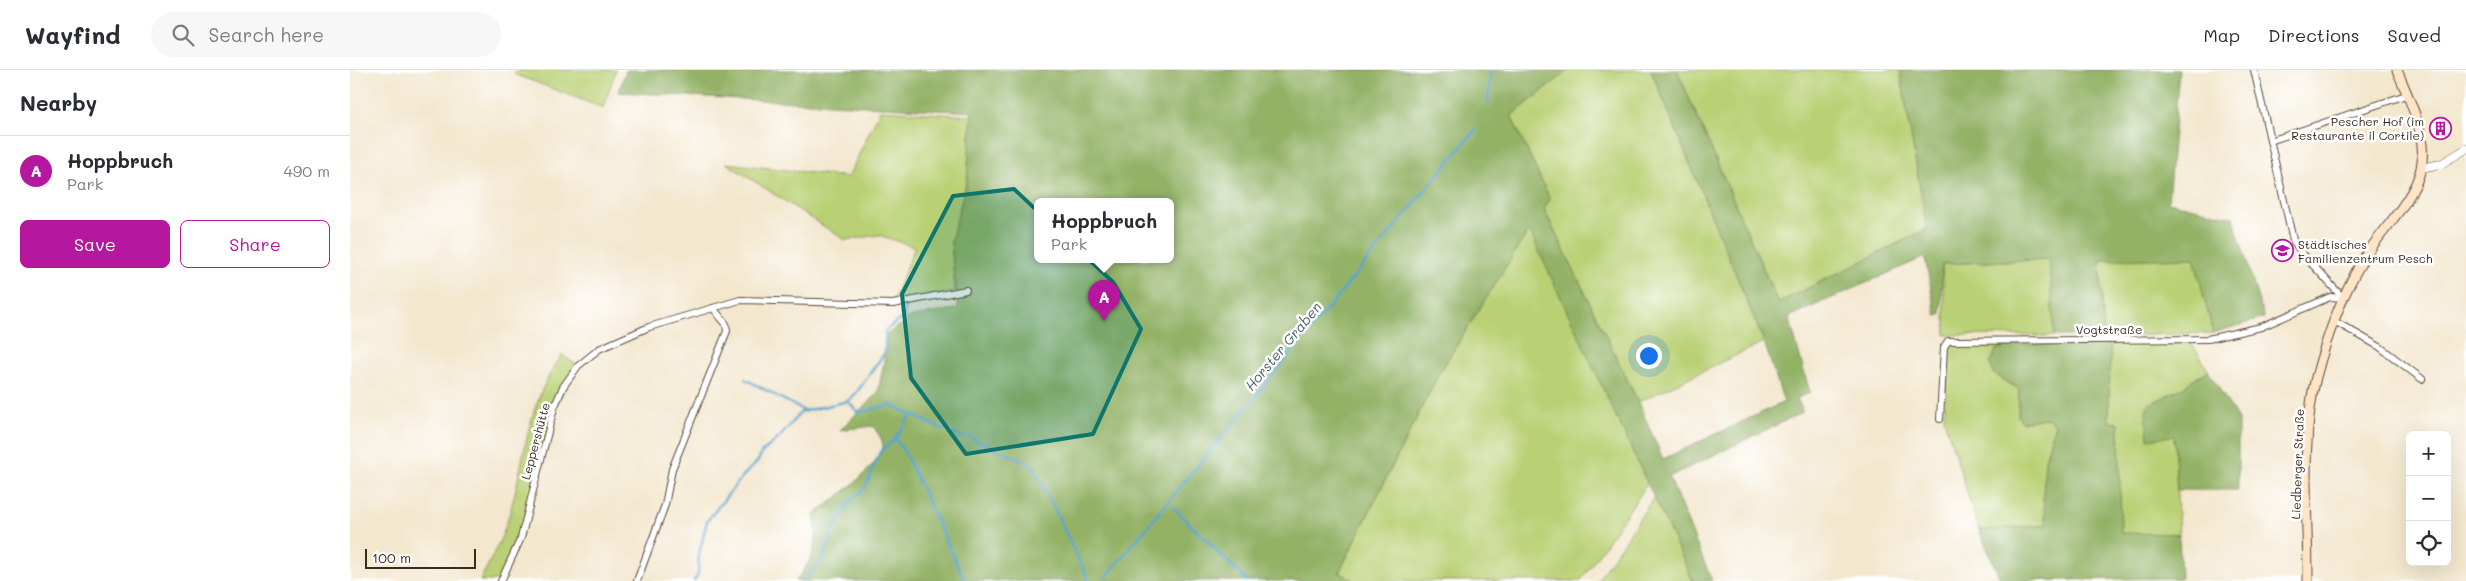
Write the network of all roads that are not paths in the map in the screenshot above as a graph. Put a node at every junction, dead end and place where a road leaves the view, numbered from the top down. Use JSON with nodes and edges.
{"nodes":[{"id":1,"x":2254,"y":70,"type":"edge"},
{"id":2,"x":2400,"y":71,"type":"edge"},
{"id":3,"x":2406,"y":95,"type":"junction"},
{"id":4,"x":2270,"y":141,"type":"junction"},
{"id":5,"x":2466,"y":149,"type":"edge"},
{"id":6,"x":2421,"y":168,"type":"junction"},
{"id":7,"x":966,"y":290,"type":"dead end"},
{"id":8,"x":2343,"y":298,"type":"junction"},
{"id":9,"x":713,"y":308,"type":"junction"},
{"id":10,"x":2334,"y":321,"type":"junction"},
{"id":11,"x":2422,"y":379,"type":"dead end"},
{"id":12,"x":1940,"y":419,"type":"dead end"},
{"id":13,"x":501,"y":581,"type":"edge"},
{"id":14,"x":637,"y":581,"type":"edge"},
{"id":15,"x":2308,"y":581,"type":"edge"}],
"edges":[{"from":1,"to":4,"type":"street"},
{"from":2,"to":3,"type":"main road"},
{"from":3,"to":4,"type":"street"},
{"from":3,"to":6,"type":"main road"},
{"from":4,"to":8,"type":"street"},
{"from":5,"to":6,"type":"street"},
{"from":6,"to":8,"type":"main road","name":"Liedberger Straße"},
{"from":7,"to":9,"type":"street","name":"Leppershütte"},
{"from":8,"to":10,"type":"main road","name":"Liedberger Straße"},
{"from":8,"to":12,"type":"street","name":"Vogtstraße"},
{"from":9,"to":13,"type":"street","name":"Leppershütte"},
{"from":9,"to":14,"type":"street"},
{"from":10,"to":11,"type":"street"},
{"from":10,"to":15,"type":"main road","name":"Liedberger Straße"}]}
